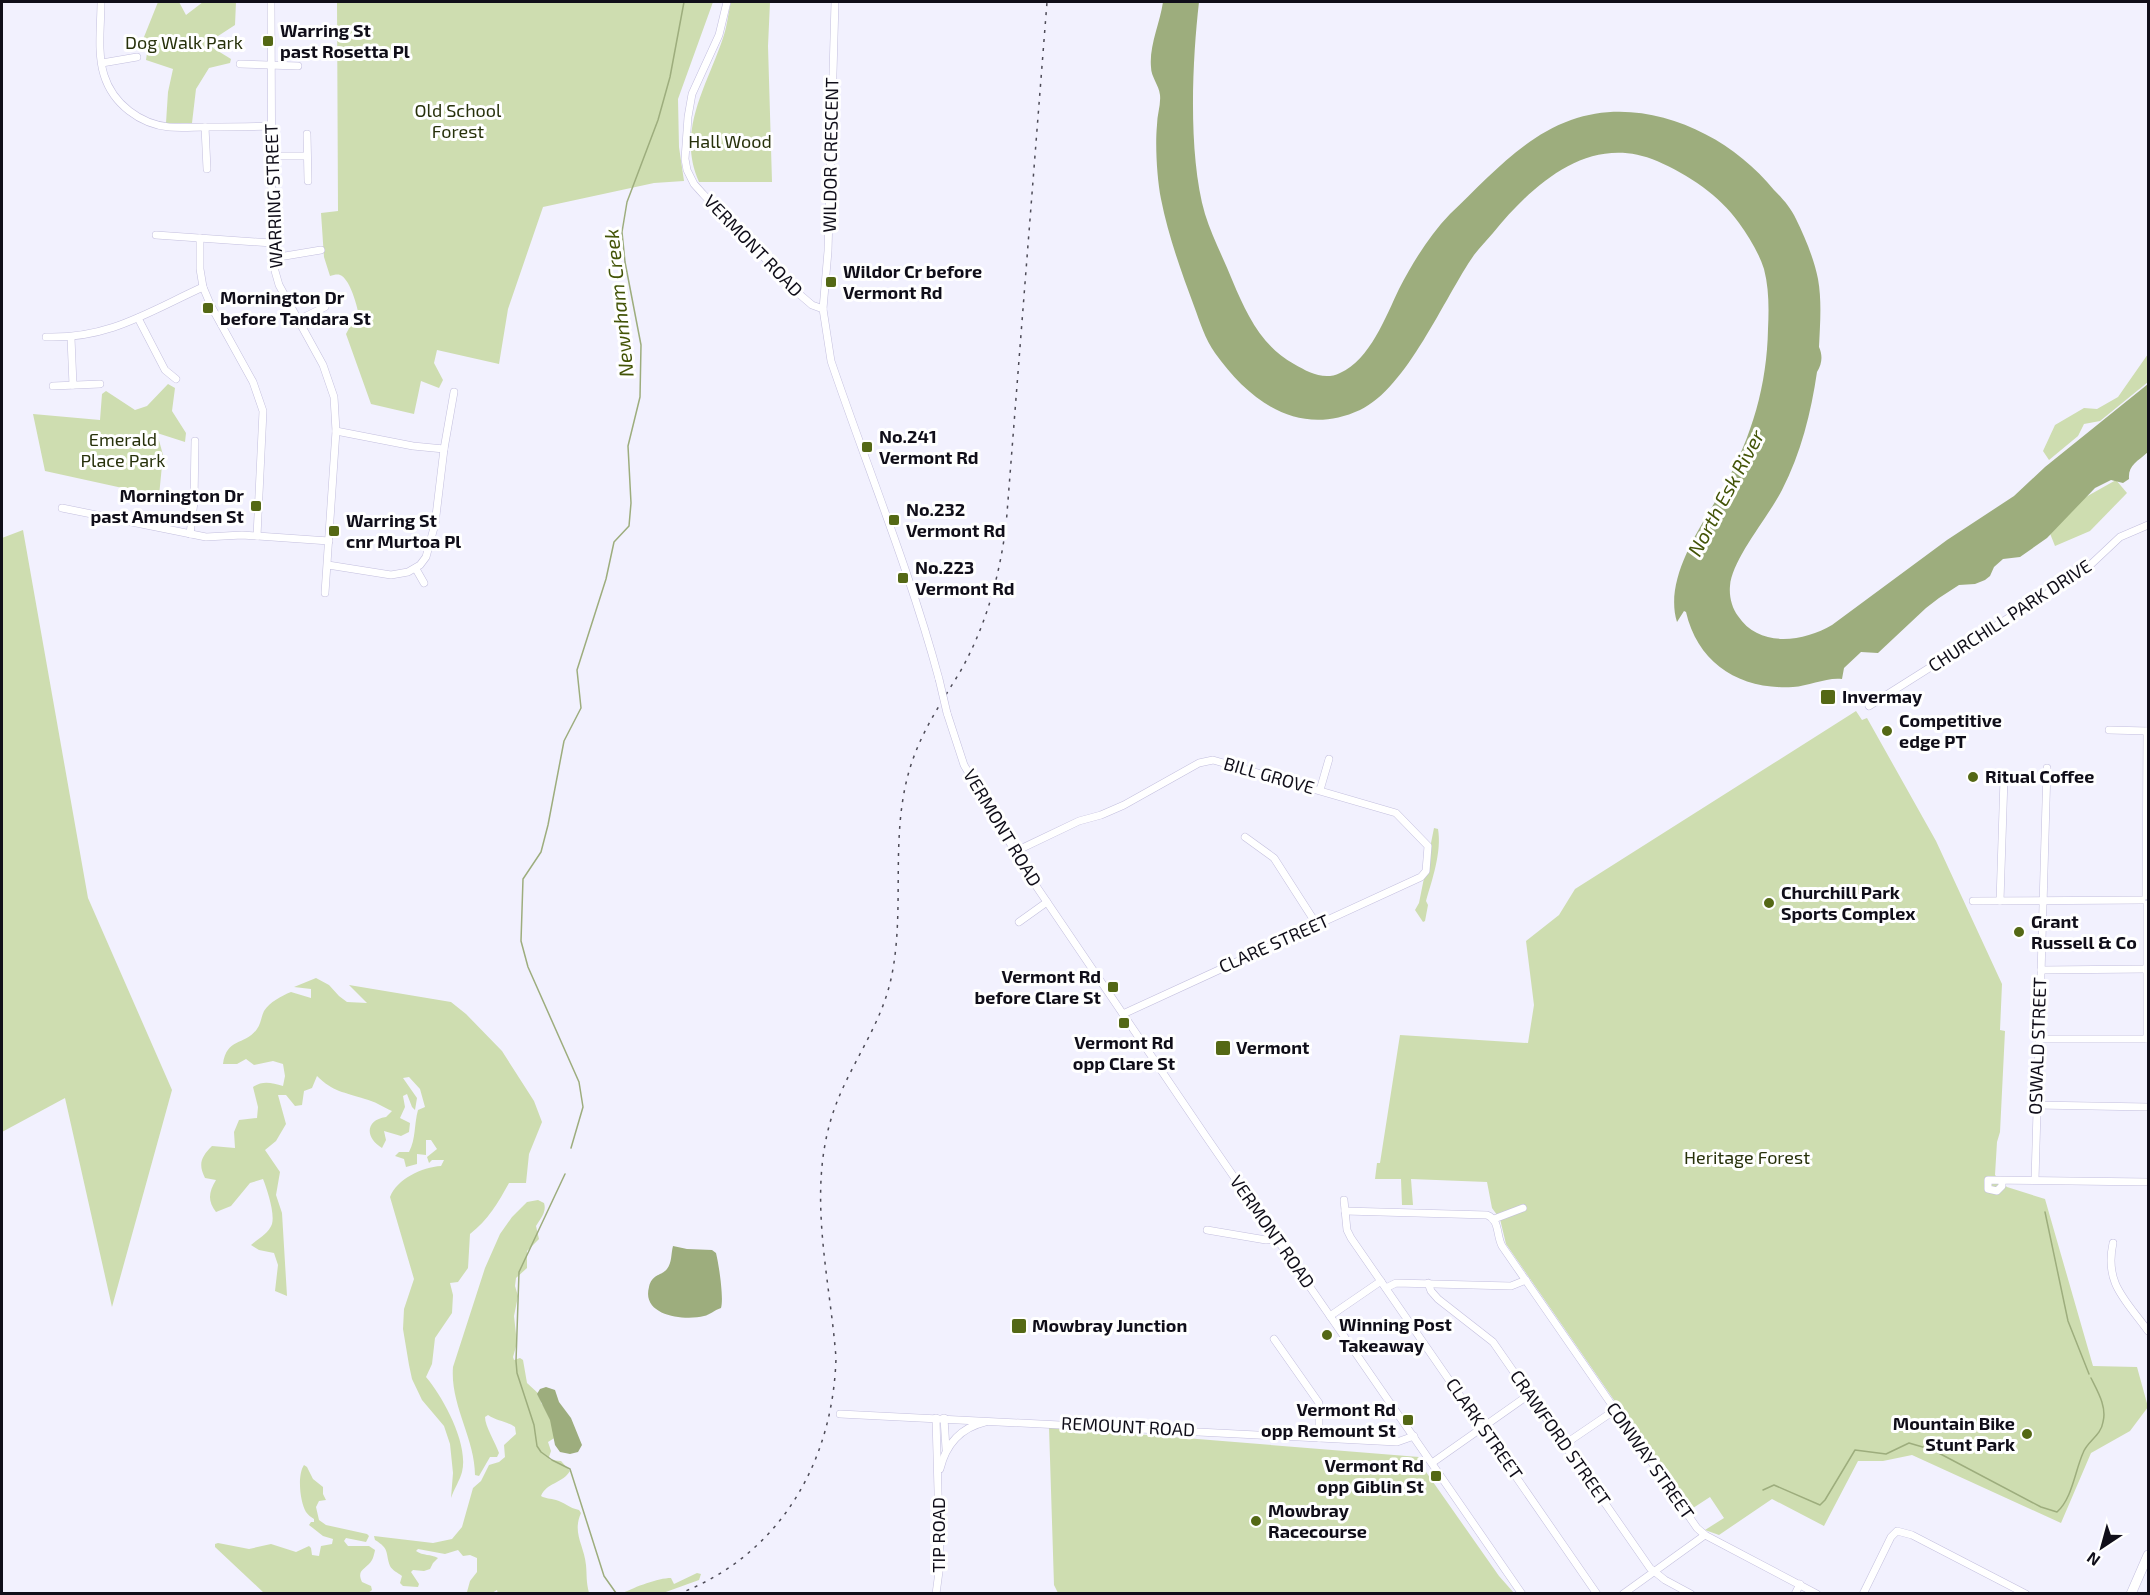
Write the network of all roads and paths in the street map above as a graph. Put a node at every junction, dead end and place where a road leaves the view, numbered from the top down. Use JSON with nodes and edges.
{"nodes":[{"id":1,"x":101,"y":2,"type":"edge"},
{"id":2,"x":271,"y":2,"type":"edge"},
{"id":3,"x":727,"y":2,"type":"edge"},
{"id":4,"x":835,"y":2,"type":"edge"},
{"id":5,"x":137,"y":57,"type":"dead end"},
{"id":6,"x":102,"y":63,"type":"junction"},
{"id":7,"x":240,"y":64,"type":"dead end"},
{"id":8,"x":272,"y":65,"type":"junction"},
{"id":9,"x":298,"y":66,"type":"dead end"},
{"id":10,"x":271,"y":126,"type":"junction"},
{"id":11,"x":205,"y":127,"type":"junction"},
{"id":12,"x":307,"y":134,"type":"dead end"},
{"id":13,"x":272,"y":156,"type":"junction"},
{"id":14,"x":308,"y":156,"type":"junction"},
{"id":15,"x":207,"y":170,"type":"dead end"},
{"id":16,"x":308,"y":181,"type":"dead end"},
{"id":17,"x":156,"y":235,"type":"dead end"},
{"id":18,"x":200,"y":238,"type":"junction"},
{"id":19,"x":272,"y":243,"type":"junction"},
{"id":20,"x":321,"y":250,"type":"dead end"},
{"id":21,"x":273,"y":258,"type":"junction"},
{"id":22,"x":203,"y":287,"type":"junction"},
{"id":23,"x":325,"y":307,"type":"dead end"},
{"id":24,"x":824,"y":309,"type":"junction"},
{"id":25,"x":138,"y":318,"type":"junction"},
{"id":26,"x":298,"y":321,"type":"junction"},
{"id":27,"x":46,"y":337,"type":"dead end"},
{"id":28,"x":71,"y":338,"type":"junction"},
{"id":29,"x":176,"y":379,"type":"dead end"},
{"id":30,"x":100,"y":384,"type":"dead end"},
{"id":31,"x":74,"y":385,"type":"junction"},
{"id":32,"x":53,"y":386,"type":"dead end"},
{"id":33,"x":454,"y":392,"type":"dead end"},
{"id":34,"x":336,"y":431,"type":"junction"},
{"id":35,"x":195,"y":441,"type":"dead end"},
{"id":36,"x":444,"y":449,"type":"junction"},
{"id":37,"x":62,"y":508,"type":"dead end"},
{"id":38,"x":2148,"y":525,"type":"edge"},
{"id":39,"x":190,"y":534,"type":"junction"},
{"id":40,"x":257,"y":536,"type":"junction"},
{"id":41,"x":329,"y":541,"type":"junction"},
{"id":42,"x":328,"y":565,"type":"junction"},
{"id":43,"x":416,"y":569,"type":"junction"},
{"id":44,"x":424,"y":583,"type":"dead end"},
{"id":45,"x":325,"y":593,"type":"dead end"},
{"id":46,"x":1869,"y":706,"type":"dead end"},
{"id":47,"x":2109,"y":730,"type":"dead end"},
{"id":48,"x":2148,"y":731,"type":"edge"},
{"id":49,"x":1329,"y":759,"type":"dead end"},
{"id":50,"x":2046,"y":768,"type":"dead end"},
{"id":51,"x":2004,"y":778,"type":"dead end"},
{"id":52,"x":1320,"y":790,"type":"junction"},
{"id":53,"x":2148,"y":815,"type":"edge"},
{"id":54,"x":1245,"y":837,"type":"dead end"},
{"id":55,"x":1014,"y":852,"type":"junction"},
{"id":56,"x":1425,"y":874,"type":"joint"},
{"id":57,"x":2146,"y":900,"type":"edge"},
{"id":58,"x":1972,"y":901,"type":"dead end"},
{"id":59,"x":2000,"y":901,"type":"junction"},
{"id":60,"x":2042,"y":901,"type":"junction"},
{"id":61,"x":1047,"y":902,"type":"junction"},
{"id":62,"x":1019,"y":922,"type":"dead end"},
{"id":63,"x":1317,"y":925,"type":"junction"},
{"id":64,"x":2148,"y":960,"type":"edge"},
{"id":65,"x":2147,"y":969,"type":"junction"},
{"id":66,"x":2041,"y":970,"type":"junction"},
{"id":67,"x":1123,"y":1014,"type":"junction"},
{"id":68,"x":2039,"y":1039,"type":"junction"},
{"id":69,"x":2148,"y":1040,"type":"edge"},
{"id":70,"x":2036,"y":1105,"type":"junction"},
{"id":71,"x":2148,"y":1107,"type":"edge"},
{"id":72,"x":1989,"y":1180,"type":"dead end"},
{"id":73,"x":2034,"y":1180,"type":"junction"},
{"id":74,"x":2148,"y":1182,"type":"edge"},
{"id":75,"x":1344,"y":1200,"type":"dead end"},
{"id":76,"x":1523,"y":1208,"type":"dead end"},
{"id":77,"x":1346,"y":1211,"type":"junction"},
{"id":78,"x":1494,"y":1219,"type":"junction"},
{"id":79,"x":1207,"y":1230,"type":"dead end"},
{"id":80,"x":1277,"y":1239,"type":"junction"},
{"id":81,"x":2113,"y":1242,"type":"dead end"},
{"id":82,"x":1381,"y":1281,"type":"junction"},
{"id":83,"x":1526,"y":1281,"type":"junction"},
{"id":84,"x":1428,"y":1283,"type":"junction"},
{"id":85,"x":1386,"y":1288,"type":"junction"},
{"id":86,"x":1330,"y":1316,"type":"junction"},
{"id":87,"x":2148,"y":1331,"type":"edge"},
{"id":88,"x":1274,"y":1339,"type":"dead end"},
{"id":89,"x":1530,"y":1394,"type":"junction"},
{"id":90,"x":1615,"y":1410,"type":"junction"},
{"id":91,"x":840,"y":1414,"type":"dead end"},
{"id":92,"x":940,"y":1418,"type":"junction"},
{"id":93,"x":994,"y":1420,"type":"junction"},
{"id":94,"x":1482,"y":1427,"type":"junction"},
{"id":95,"x":1414,"y":1436,"type":"junction"},
{"id":96,"x":1319,"y":1438,"type":"junction"},
{"id":97,"x":1565,"y":1444,"type":"junction"},
{"id":98,"x":937,"y":1446,"type":"junction"},
{"id":99,"x":946,"y":1447,"type":"junction"},
{"id":100,"x":1432,"y":1463,"type":"junction"},
{"id":101,"x":938,"y":1477,"type":"junction"},
{"id":102,"x":1705,"y":1535,"type":"junction"},
{"id":103,"x":2148,"y":1555,"type":"edge"},
{"id":104,"x":1654,"y":1572,"type":"junction"},
{"id":105,"x":1800,"y":1584,"type":"junction"},
{"id":106,"x":936,"y":1593,"type":"edge"},
{"id":107,"x":1522,"y":1593,"type":"edge"},
{"id":108,"x":1597,"y":1593,"type":"edge"},
{"id":109,"x":1623,"y":1593,"type":"edge"},
{"id":110,"x":1691,"y":1593,"type":"edge"},
{"id":111,"x":1795,"y":1593,"type":"edge"},
{"id":112,"x":1817,"y":1593,"type":"edge"},
{"id":113,"x":1863,"y":1593,"type":"edge"},
{"id":114,"x":2026,"y":1593,"type":"edge"},
{"id":115,"x":2132,"y":1593,"type":"edge"}],
"edges":[{"from":1,"to":6,"type":"street"},
{"from":2,"to":8,"type":"street","name":"WARRING STREET"},
{"from":3,"to":24,"type":"street","name":"VERMONT ROAD"},
{"from":4,"to":24,"type":"street","name":"WILDOR CRESCENT"},
{"from":5,"to":6,"type":"street"},
{"from":6,"to":11,"type":"street"},
{"from":7,"to":8,"type":"street"},
{"from":8,"to":9,"type":"street"},
{"from":8,"to":10,"type":"street","name":"WARRING STREET"},
{"from":10,"to":11,"type":"street"},
{"from":10,"to":13,"type":"street","name":"WARRING STREET"},
{"from":11,"to":15,"type":"street"},
{"from":12,"to":14,"type":"street"},
{"from":13,"to":14,"type":"street"},
{"from":13,"to":19,"type":"street","name":"WARRING STREET"},
{"from":14,"to":16,"type":"street"},
{"from":17,"to":18,"type":"street"},
{"from":18,"to":19,"type":"street"},
{"from":18,"to":22,"type":"street"},
{"from":19,"to":21,"type":"street","name":"WARRING STREET"},
{"from":20,"to":21,"type":"street"},
{"from":21,"to":26,"type":"street","name":"WARRING STREET"},
{"from":22,"to":25,"type":"street"},
{"from":22,"to":40,"type":"street"},
{"from":23,"to":26,"type":"street"},
{"from":24,"to":55,"type":"street","name":"VERMONT ROAD","bridge":true},
{"from":25,"to":28,"type":"street"},
{"from":25,"to":29,"type":"street"},
{"from":26,"to":34,"type":"street","name":"WARRING STREET"},
{"from":27,"to":28,"type":"street"},
{"from":28,"to":31,"type":"street"},
{"from":30,"to":31,"type":"street"},
{"from":31,"to":32,"type":"street"},
{"from":33,"to":36,"type":"street"},
{"from":34,"to":36,"type":"street"},
{"from":34,"to":41,"type":"street","name":"WARRING STREET"},
{"from":35,"to":39,"type":"street"},
{"from":36,"to":43,"type":"street"},
{"from":37,"to":39,"type":"street"},
{"from":38,"to":46,"type":"street","name":"CHURCHILL PARK DRIVE"},
{"from":39,"to":40,"type":"street"},
{"from":40,"to":41,"type":"street"},
{"from":41,"to":42,"type":"street","name":"WARRING STREET"},
{"from":42,"to":43,"type":"street"},
{"from":42,"to":45,"type":"street","name":"WARRING STREET"},
{"from":43,"to":44,"type":"street"},
{"from":47,"to":48,"type":"street"},
{"from":48,"to":53,"type":"street"},
{"from":49,"to":52,"type":"street"},
{"from":50,"to":60,"type":"street","name":"OSWALD STREET"},
{"from":51,"to":59,"type":"street"},
{"from":52,"to":55,"type":"street","name":"BILL GROVE"},
{"from":52,"to":56,"type":"street","name":"BILL GROVE"},
{"from":53,"to":57,"type":"street"},
{"from":54,"to":63,"type":"street"},
{"from":55,"to":61,"type":"street","name":"VERMONT ROAD"},
{"from":56,"to":63,"type":"street","name":"CLARE STREET"},
{"from":57,"to":60,"type":"street"},
{"from":57,"to":64,"type":"street"},
{"from":58,"to":59,"type":"street"},
{"from":59,"to":60,"type":"street"},
{"from":60,"to":66,"type":"street","name":"OSWALD STREET"},
{"from":61,"to":62,"type":"street"},
{"from":61,"to":67,"type":"street","name":"VERMONT ROAD"},
{"from":63,"to":67,"type":"street","name":"CLARE STREET"},
{"from":64,"to":65,"type":"street"},
{"from":65,"to":66,"type":"street"},
{"from":65,"to":69,"type":"street"},
{"from":66,"to":68,"type":"street","name":"OSWALD STREET"},
{"from":67,"to":80,"type":"street","name":"VERMONT ROAD"},
{"from":68,"to":69,"type":"street"},
{"from":68,"to":70,"type":"street","name":"OSWALD STREET"},
{"from":70,"to":71,"type":"street"},
{"from":70,"to":73,"type":"street","name":"OSWALD STREET"},
{"from":72,"to":73,"type":"street"},
{"from":73,"to":74,"type":"street"},
{"from":75,"to":77,"type":"street","name":"CLARK STREET"},
{"from":76,"to":78,"type":"street"},
{"from":77,"to":78,"type":"street"},
{"from":77,"to":82,"type":"street","name":"CLARK STREET"},
{"from":78,"to":83,"type":"street","name":"CONWAY STREET"},
{"from":79,"to":80,"type":"street"},
{"from":80,"to":86,"type":"street","name":"VERMONT ROAD"},
{"from":81,"to":87,"type":"street"},
{"from":82,"to":85,"type":"street","name":"CLARK STREET"},
{"from":82,"to":86,"type":"street"},
{"from":83,"to":84,"type":"street"},
{"from":83,"to":90,"type":"street","name":"CONWAY STREET"},
{"from":84,"to":85,"type":"street"},
{"from":84,"to":89,"type":"street","name":"CRAWFORD STREET"},
{"from":85,"to":94,"type":"street","name":"CLARK STREET"},
{"from":86,"to":95,"type":"street","name":"VERMONT ROAD"},
{"from":88,"to":96,"type":"street"},
{"from":89,"to":94,"type":"street"},
{"from":89,"to":97,"type":"street","name":"CRAWFORD STREET"},
{"from":90,"to":97,"type":"street"},
{"from":90,"to":102,"type":"street","name":"CONWAY STREET"},
{"from":91,"to":92,"type":"street","name":"REMOUNT ROAD"},
{"from":92,"to":93,"type":"street","name":"REMOUNT ROAD"},
{"from":92,"to":98,"type":"street","name":"TIP ROAD"},
{"from":92,"to":99,"type":"street","name":"TIP ROAD"},
{"from":93,"to":96,"type":"street","name":"REMOUNT ROAD"},
{"from":93,"to":99,"type":"street"},
{"from":94,"to":100,"type":"street"},
{"from":94,"to":108,"type":"street","name":"CLARK STREET"},
{"from":95,"to":96,"type":"street","name":"REMOUNT ROAD"},
{"from":95,"to":100,"type":"street","name":"VERMONT ROAD"},
{"from":97,"to":104,"type":"street","name":"CRAWFORD STREET"},
{"from":98,"to":99,"type":"street"},
{"from":98,"to":101,"type":"street","name":"TIP ROAD"},
{"from":99,"to":101,"type":"street","name":"TIP ROAD"},
{"from":100,"to":107,"type":"street","name":"VERMONT ROAD"},
{"from":101,"to":106,"type":"street","name":"TIP ROAD"},
{"from":102,"to":104,"type":"street"},
{"from":102,"to":105,"type":"street","name":"CONWAY STREET"},
{"from":103,"to":115,"type":"main road"},
{"from":104,"to":109,"type":"street"},
{"from":104,"to":110,"type":"street","name":"CRAWFORD STREET"},
{"from":105,"to":111,"type":"street"},
{"from":105,"to":112,"type":"street","name":"CONWAY STREET"},
{"from":113,"to":114,"type":"street"}]}
